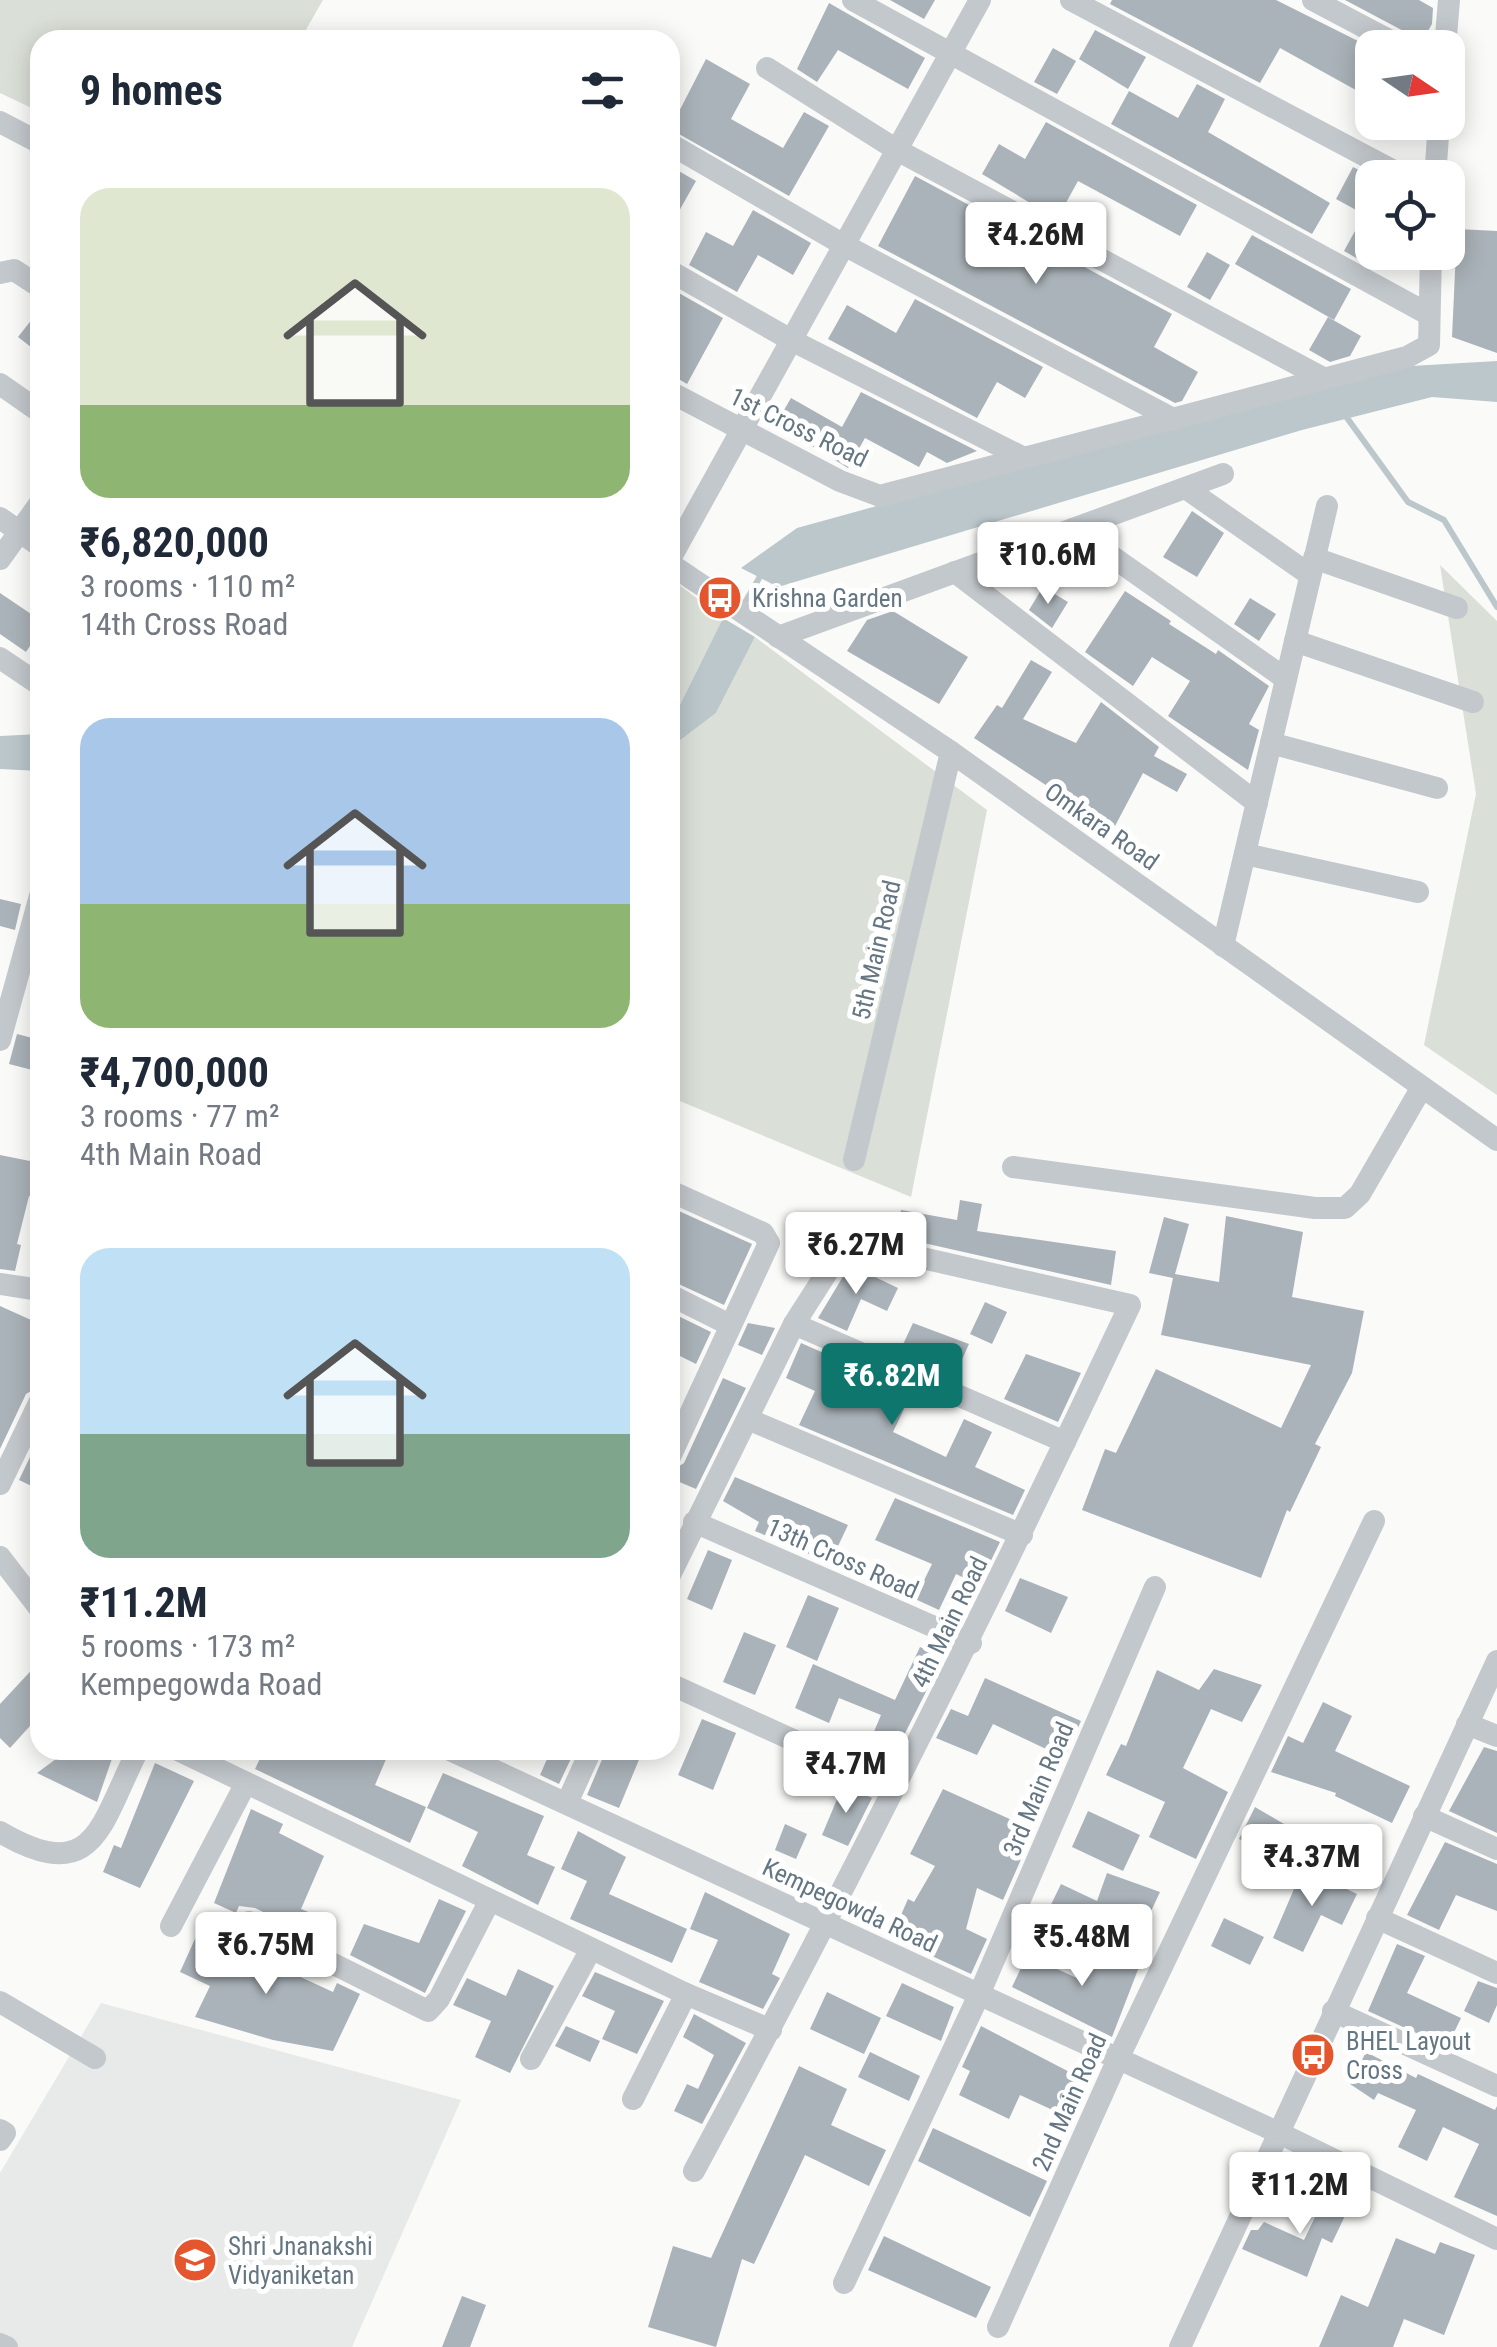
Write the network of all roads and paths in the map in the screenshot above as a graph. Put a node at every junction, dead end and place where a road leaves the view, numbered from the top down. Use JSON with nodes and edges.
{"nodes":[{"id":1,"x":852,"y":0,"type":"edge"},
{"id":2,"x":980,"y":0,"type":"edge"},
{"id":3,"x":1071,"y":0,"type":"edge"},
{"id":4,"x":1313,"y":0,"type":"edge"},
{"id":5,"x":1449,"y":0,"type":"edge"},
{"id":6,"x":1370,"y":30,"type":"edge"},
{"id":7,"x":1446,"y":30,"type":"edge"},
{"id":8,"x":952,"y":51,"type":"junction"},
{"id":9,"x":767,"y":68,"type":"dead end"},
{"id":10,"x":0,"y":122,"type":"edge"},
{"id":11,"x":30,"y":138,"type":"edge"},
{"id":12,"x":680,"y":150,"type":"edge"},
{"id":13,"x":897,"y":150,"type":"junction"},
{"id":14,"x":1373,"y":160,"type":"edge"},
{"id":15,"x":844,"y":245,"type":"junction"},
{"id":16,"x":1430,"y":270,"type":"edge"},
{"id":17,"x":0,"y":273,"type":"edge"},
{"id":18,"x":680,"y":277,"type":"edge"},
{"id":19,"x":30,"y":280,"type":"edge"},
{"id":20,"x":1428,"y":314,"type":"junction"},
{"id":21,"x":791,"y":340,"type":"junction"},
{"id":22,"x":1321,"y":377,"type":"junction"},
{"id":23,"x":0,"y":384,"type":"edge"},
{"id":24,"x":680,"y":397,"type":"edge"},
{"id":25,"x":30,"y":405,"type":"edge"},
{"id":26,"x":1175,"y":420,"type":"junction"},
{"id":27,"x":741,"y":431,"type":"junction"},
{"id":28,"x":1024,"y":458,"type":"junction"},
{"id":29,"x":1223,"y":474,"type":"dead end"},
{"id":30,"x":1187,"y":489,"type":"junction"},
{"id":31,"x":1326,"y":506,"type":"dead end"},
{"id":32,"x":10,"y":525,"type":"edge"},
{"id":33,"x":1073,"y":529,"type":"junction"},
{"id":34,"x":680,"y":544,"type":"edge"},
{"id":35,"x":0,"y":559,"type":"edge"},
{"id":36,"x":1312,"y":567,"type":"junction"},
{"id":37,"x":680,"y":569,"type":"edge"},
{"id":38,"x":955,"y":572,"type":"junction"},
{"id":39,"x":1457,"y":608,"type":"dead end"},
{"id":40,"x":771,"y":632,"type":"junction"},
{"id":41,"x":1295,"y":641,"type":"junction"},
{"id":42,"x":0,"y":658,"type":"edge"},
{"id":43,"x":30,"y":678,"type":"edge"},
{"id":44,"x":1286,"y":679,"type":"junction"},
{"id":45,"x":1473,"y":702,"type":"dead end"},
{"id":46,"x":1271,"y":743,"type":"junction"},
{"id":47,"x":951,"y":752,"type":"junction"},
{"id":48,"x":1437,"y":788,"type":"dead end"},
{"id":49,"x":1257,"y":803,"type":"junction"},
{"id":50,"x":1245,"y":854,"type":"junction"},
{"id":51,"x":1418,"y":892,"type":"dead end"},
{"id":52,"x":30,"y":932,"type":"edge"},
{"id":53,"x":1224,"y":946,"type":"junction"},
{"id":54,"x":0,"y":1040,"type":"edge"},
{"id":55,"x":1422,"y":1087,"type":"junction"},
{"id":56,"x":1497,"y":1140,"type":"edge"},
{"id":57,"x":854,"y":1160,"type":"dead end"},
{"id":58,"x":1013,"y":1167,"type":"dead end"},
{"id":59,"x":680,"y":1196,"type":"edge"},
{"id":60,"x":0,"y":1284,"type":"edge"},
{"id":61,"x":30,"y":1288,"type":"edge"},
{"id":62,"x":680,"y":1300,"type":"edge"},
{"id":63,"x":794,"y":1324,"type":"junction"},
{"id":64,"x":730,"y":1325,"type":"junction"},
{"id":65,"x":750,"y":1420,"type":"junction"},
{"id":66,"x":30,"y":1422,"type":"edge"},
{"id":67,"x":680,"y":1435,"type":"edge"},
{"id":68,"x":1066,"y":1442,"type":"junction"},
{"id":69,"x":0,"y":1484,"type":"edge"},
{"id":70,"x":694,"y":1522,"type":"junction"},
{"id":71,"x":1374,"y":1522,"type":"dead end"},
{"id":72,"x":1022,"y":1536,"type":"junction"},
{"id":73,"x":680,"y":1553,"type":"edge"},
{"id":74,"x":0,"y":1557,"type":"edge"},
{"id":75,"x":1155,"y":1588,"type":"dead end"},
{"id":76,"x":30,"y":1596,"type":"edge"},
{"id":77,"x":971,"y":1643,"type":"junction"},
{"id":78,"x":1497,"y":1661,"type":"edge"},
{"id":79,"x":680,"y":1689,"type":"edge"},
{"id":80,"x":1468,"y":1724,"type":"junction"},
{"id":81,"x":1497,"y":1736,"type":"edge"},
{"id":82,"x":133,"y":1760,"type":"edge"},
{"id":83,"x":199,"y":1760,"type":"edge"},
{"id":84,"x":493,"y":1760,"type":"edge"},
{"id":85,"x":587,"y":1760,"type":"edge"},
{"id":86,"x":246,"y":1783,"type":"junction"},
{"id":87,"x":896,"y":1787,"type":"junction"},
{"id":88,"x":567,"y":1804,"type":"junction"},
{"id":89,"x":1424,"y":1816,"type":"junction"},
{"id":90,"x":0,"y":1832,"type":"edge"},
{"id":91,"x":1497,"y":1849,"type":"edge"},
{"id":92,"x":490,"y":1900,"type":"junction"},
{"id":93,"x":1377,"y":1918,"type":"junction"},
{"id":94,"x":248,"y":1922,"type":"dead end"},
{"id":95,"x":828,"y":1923,"type":"junction"},
{"id":96,"x":171,"y":1926,"type":"dead end"},
{"id":97,"x":590,"y":1948,"type":"junction"},
{"id":98,"x":1497,"y":1973,"type":"edge"},
{"id":99,"x":686,"y":1994,"type":"junction"},
{"id":100,"x":978,"y":1997,"type":"junction"},
{"id":101,"x":0,"y":2002,"type":"edge"},
{"id":102,"x":1333,"y":2011,"type":"junction"},
{"id":103,"x":771,"y":2030,"type":"junction"},
{"id":104,"x":95,"y":2058,"type":"dead end"},
{"id":105,"x":531,"y":2059,"type":"dead end"},
{"id":106,"x":1118,"y":2059,"type":"junction"},
{"id":107,"x":1497,"y":2086,"type":"edge"},
{"id":108,"x":632,"y":2099,"type":"dead end"},
{"id":109,"x":0,"y":2130,"type":"edge"},
{"id":110,"x":1276,"y":2132,"type":"junction"},
{"id":111,"x":0,"y":2140,"type":"edge"},
{"id":112,"x":694,"y":2172,"type":"dead end"},
{"id":113,"x":1497,"y":2239,"type":"edge"},
{"id":114,"x":844,"y":2283,"type":"dead end"},
{"id":115,"x":998,"y":2327,"type":"dead end"},
{"id":116,"x":0,"y":2344,"type":"edge"},
{"id":117,"x":7,"y":2347,"type":"edge"},
{"id":118,"x":1180,"y":2347,"type":"edge"}],
"edges":[{"from":1,"to":8,"type":"street"},
{"from":2,"to":8,"type":"street"},
{"from":3,"to":14,"type":"street"},
{"from":4,"to":6,"type":"street"},
{"from":5,"to":7,"type":"street"},
{"from":8,"to":13,"type":"street"},
{"from":8,"to":20,"type":"street"},
{"from":9,"to":13,"type":"street"},
{"from":10,"to":11,"type":"street"},
{"from":12,"to":15,"type":"street"},
{"from":13,"to":15,"type":"street"},
{"from":13,"to":22,"type":"street"},
{"from":15,"to":21,"type":"street"},
{"from":15,"to":26,"type":"street"},
{"from":16,"to":20,"type":"street"},
{"from":17,"to":19,"type":"street"},
{"from":18,"to":21,"type":"street"},
{"from":20,"to":22,"type":"street","name":"1st Cross Road"},
{"from":21,"to":27,"type":"street"},
{"from":21,"to":28,"type":"street"},
{"from":22,"to":26,"type":"street","name":"1st Cross Road"},
{"from":23,"to":25,"type":"street"},
{"from":24,"to":27,"type":"street","name":"1st Cross Road"},
{"from":26,"to":28,"type":"street","name":"1st Cross Road"},
{"from":27,"to":28,"type":"street","name":"1st Cross Road"},
{"from":27,"to":34,"type":"street"},
{"from":29,"to":30,"type":"street"},
{"from":30,"to":33,"type":"street"},
{"from":30,"to":36,"type":"street"},
{"from":31,"to":36,"type":"street"},
{"from":32,"to":35,"type":"street"},
{"from":33,"to":38,"type":"street"},
{"from":33,"to":44,"type":"street"},
{"from":36,"to":39,"type":"street"},
{"from":36,"to":41,"type":"street"},
{"from":37,"to":40,"type":"street","name":"Omkara Road"},
{"from":38,"to":40,"type":"street"},
{"from":38,"to":49,"type":"street"},
{"from":40,"to":47,"type":"street","name":"Omkara Road"},
{"from":41,"to":44,"type":"street"},
{"from":41,"to":45,"type":"street"},
{"from":42,"to":43,"type":"street"},
{"from":44,"to":46,"type":"street"},
{"from":46,"to":48,"type":"street"},
{"from":46,"to":49,"type":"street"},
{"from":47,"to":53,"type":"street","name":"Omkara Road"},
{"from":47,"to":57,"type":"street","name":"5th Main Road"},
{"from":49,"to":50,"type":"street"},
{"from":50,"to":51,"type":"street"},
{"from":50,"to":53,"type":"street"},
{"from":52,"to":54,"type":"street"},
{"from":53,"to":55,"type":"street","name":"Omkara Road"},
{"from":55,"to":56,"type":"street","name":"Omkara Road"},
{"from":55,"to":58,"type":"street"},
{"from":59,"to":64,"type":"street"},
{"from":60,"to":61,"type":"street"},
{"from":62,"to":64,"type":"street"},
{"from":63,"to":65,"type":"street"},
{"from":63,"to":68,"type":"street"},
{"from":63,"to":68,"type":"street","name":"4th Main Road"},
{"from":64,"to":67,"type":"street"},
{"from":65,"to":70,"type":"street"},
{"from":65,"to":72,"type":"street"},
{"from":66,"to":69,"type":"street"},
{"from":68,"to":72,"type":"street","name":"4th Main Road"},
{"from":70,"to":73,"type":"street"},
{"from":70,"to":77,"type":"street","name":"13th Cross Road"},
{"from":71,"to":106,"type":"street","name":"2nd Main Road"},
{"from":72,"to":77,"type":"street","name":"4th Main Road"},
{"from":74,"to":76,"type":"street"},
{"from":75,"to":100,"type":"street","name":"3rd Main Road"},
{"from":77,"to":87,"type":"street","name":"4th Main Road"},
{"from":78,"to":80,"type":"street"},
{"from":79,"to":87,"type":"street"},
{"from":80,"to":81,"type":"street"},
{"from":80,"to":89,"type":"street"},
{"from":82,"to":90,"type":"street"},
{"from":83,"to":86,"type":"street"},
{"from":84,"to":88,"type":"street","name":"Kempegowda Road"},
{"from":85,"to":88,"type":"street"},
{"from":86,"to":92,"type":"street"},
{"from":86,"to":96,"type":"street"},
{"from":87,"to":95,"type":"street","name":"4th Main Road"},
{"from":88,"to":95,"type":"street","name":"Kempegowda Road"},
{"from":89,"to":91,"type":"street"},
{"from":89,"to":93,"type":"street"},
{"from":92,"to":94,"type":"street"},
{"from":92,"to":97,"type":"street"},
{"from":93,"to":98,"type":"street"},
{"from":93,"to":102,"type":"street"},
{"from":95,"to":100,"type":"street","name":"Kempegowda Road"},
{"from":95,"to":103,"type":"street","name":"4th Main Road"},
{"from":97,"to":99,"type":"street"},
{"from":97,"to":105,"type":"street"},
{"from":99,"to":103,"type":"street"},
{"from":99,"to":108,"type":"street"},
{"from":100,"to":106,"type":"street","name":"Kempegowda Road"},
{"from":100,"to":114,"type":"street","name":"3rd Main Road"},
{"from":101,"to":104,"type":"street"},
{"from":102,"to":107,"type":"street"},
{"from":102,"to":110,"type":"street"},
{"from":103,"to":112,"type":"street","name":"4th Main Road"},
{"from":106,"to":110,"type":"street","name":"Kempegowda Road"},
{"from":106,"to":115,"type":"street","name":"2nd Main Road"},
{"from":109,"to":111,"type":"street"},
{"from":110,"to":113,"type":"street","name":"Kempegowda Road"},
{"from":110,"to":118,"type":"street"},
{"from":116,"to":117,"type":"street"}]}
